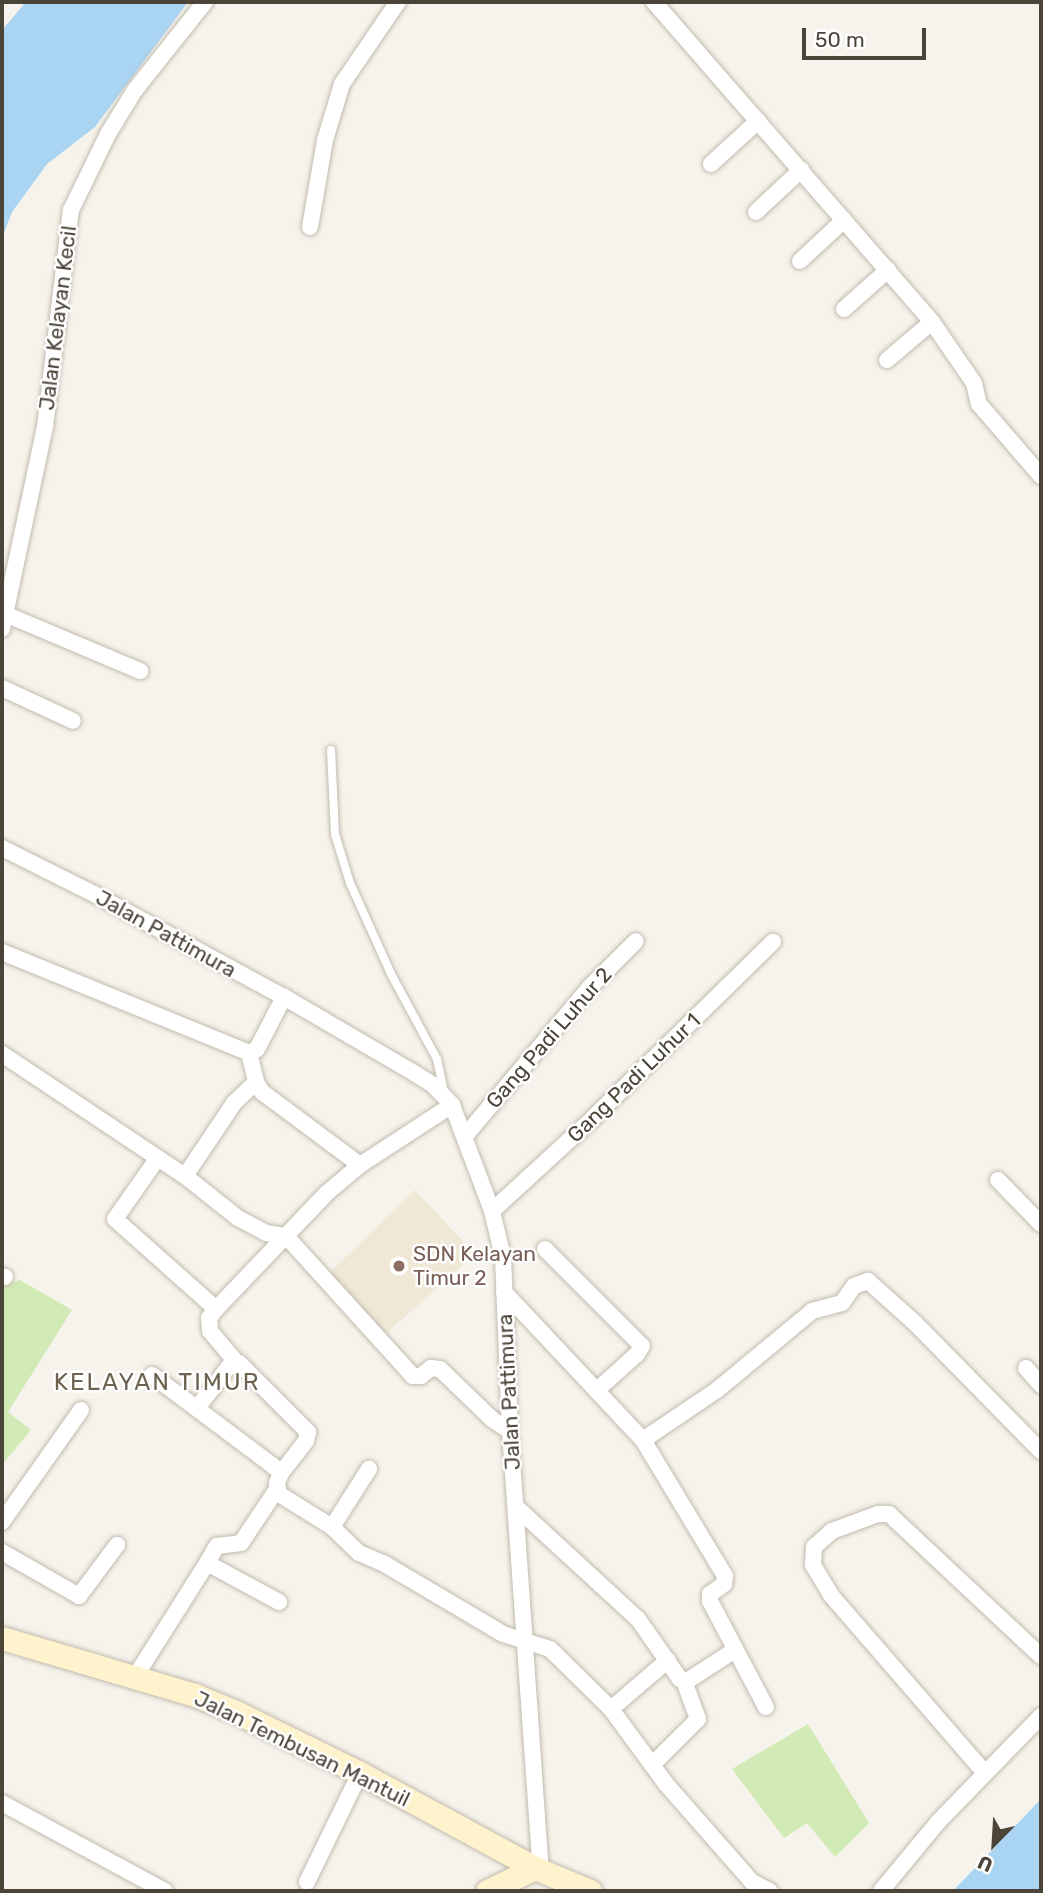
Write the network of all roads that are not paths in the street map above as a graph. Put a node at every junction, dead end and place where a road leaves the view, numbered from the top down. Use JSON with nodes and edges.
{"nodes":[{"id":1,"x":205,"y":2,"type":"edge"},
{"id":2,"x":398,"y":2,"type":"edge"},
{"id":3,"x":654,"y":2,"type":"edge"},
{"id":4,"x":758,"y":121,"type":"junction"},
{"id":5,"x":711,"y":164,"type":"dead end"},
{"id":6,"x":801,"y":170,"type":"junction"},
{"id":7,"x":756,"y":212,"type":"dead end"},
{"id":8,"x":844,"y":220,"type":"junction"},
{"id":9,"x":310,"y":227,"type":"dead end"},
{"id":10,"x":800,"y":261,"type":"dead end"},
{"id":11,"x":888,"y":270,"type":"junction"},
{"id":12,"x":844,"y":309,"type":"dead end"},
{"id":13,"x":932,"y":322,"type":"junction"},
{"id":14,"x":887,"y":360,"type":"dead end"},
{"id":15,"x":1041,"y":476,"type":"edge"},
{"id":16,"x":3,"y":624,"type":"edge"},
{"id":17,"x":140,"y":671,"type":"dead end"},
{"id":18,"x":2,"y":688,"type":"edge"},
{"id":19,"x":73,"y":721,"type":"dead end"},
{"id":20,"x":331,"y":750,"type":"dead end"},
{"id":21,"x":2,"y":848,"type":"edge"},
{"id":22,"x":636,"y":940,"type":"dead end"},
{"id":23,"x":773,"y":942,"type":"dead end"},
{"id":24,"x":2,"y":952,"type":"edge"},
{"id":25,"x":284,"y":997,"type":"junction"},
{"id":26,"x":249,"y":1053,"type":"junction"},
{"id":27,"x":2,"y":1054,"type":"edge"},
{"id":28,"x":256,"y":1082,"type":"junction"},
{"id":29,"x":449,"y":1101,"type":"junction"},
{"id":30,"x":465,"y":1136,"type":"junction"},
{"id":31,"x":157,"y":1159,"type":"junction"},
{"id":32,"x":360,"y":1165,"type":"junction"},
{"id":33,"x":185,"y":1176,"type":"junction"},
{"id":34,"x":998,"y":1180,"type":"dead end"},
{"id":35,"x":492,"y":1211,"type":"junction"},
{"id":36,"x":1041,"y":1224,"type":"edge"},
{"id":37,"x":286,"y":1236,"type":"junction"},
{"id":38,"x":545,"y":1249,"type":"dead end"},
{"id":39,"x":504,"y":1292,"type":"junction"},
{"id":40,"x":216,"y":1309,"type":"junction"},
{"id":41,"x":236,"y":1362,"type":"junction"},
{"id":42,"x":1026,"y":1368,"type":"dead end"},
{"id":43,"x":152,"y":1375,"type":"dead end"},
{"id":44,"x":1041,"y":1385,"type":"edge"},
{"id":45,"x":597,"y":1390,"type":"junction"},
{"id":46,"x":197,"y":1408,"type":"junction"},
{"id":47,"x":81,"y":1409,"type":"dead end"},
{"id":48,"x":510,"y":1431,"type":"junction"},
{"id":49,"x":643,"y":1440,"type":"junction"},
{"id":50,"x":1041,"y":1451,"type":"edge"},
{"id":51,"x":369,"y":1469,"type":"dead end"},
{"id":52,"x":279,"y":1481,"type":"junction"},
{"id":53,"x":516,"y":1507,"type":"junction"},
{"id":54,"x":2,"y":1522,"type":"edge"},
{"id":55,"x":332,"y":1527,"type":"junction"},
{"id":56,"x":117,"y":1545,"type":"dead end"},
{"id":57,"x":2,"y":1552,"type":"edge"},
{"id":58,"x":207,"y":1563,"type":"junction"},
{"id":59,"x":279,"y":1602,"type":"dead end"},
{"id":60,"x":2,"y":1638,"type":"edge"},
{"id":61,"x":525,"y":1641,"type":"junction"},
{"id":62,"x":735,"y":1650,"type":"junction"},
{"id":63,"x":1041,"y":1656,"type":"edge"},
{"id":64,"x":667,"y":1660,"type":"junction"},
{"id":65,"x":135,"y":1676,"type":"junction"},
{"id":66,"x":684,"y":1681,"type":"junction"},
{"id":67,"x":766,"y":1707,"type":"dead end"},
{"id":68,"x":611,"y":1709,"type":"junction"},
{"id":69,"x":1041,"y":1716,"type":"edge"},
{"id":70,"x":652,"y":1765,"type":"junction"},
{"id":71,"x":360,"y":1773,"type":"junction"},
{"id":72,"x":985,"y":1773,"type":"junction"},
{"id":73,"x":2,"y":1803,"type":"edge"},
{"id":74,"x":538,"y":1869,"type":"junction"},
{"id":75,"x":307,"y":1882,"type":"dead end"},
{"id":76,"x":749,"y":1887,"type":"edge"},
{"id":77,"x":165,"y":1891,"type":"edge"},
{"id":78,"x":487,"y":1891,"type":"edge"},
{"id":79,"x":590,"y":1891,"type":"edge"},
{"id":80,"x":770,"y":1891,"type":"edge"},
{"id":81,"x":881,"y":1891,"type":"edge"}],
"edges":[{"from":1,"to":16,"type":"street","name":"Jalan Kelayan Kecil"},
{"from":2,"to":9,"type":"street"},
{"from":3,"to":4,"type":"street"},
{"from":4,"to":5,"type":"street"},
{"from":4,"to":6,"type":"street"},
{"from":6,"to":7,"type":"street"},
{"from":6,"to":8,"type":"street"},
{"from":8,"to":10,"type":"street"},
{"from":8,"to":11,"type":"street"},
{"from":11,"to":12,"type":"street"},
{"from":11,"to":13,"type":"street"},
{"from":13,"to":14,"type":"street"},
{"from":13,"to":15,"type":"street"},
{"from":16,"to":17,"type":"street"},
{"from":18,"to":19,"type":"street"},
{"from":20,"to":29,"type":"lane"},
{"from":21,"to":25,"type":"street","name":"Jalan Pattimura"},
{"from":22,"to":30,"type":"street","name":"Gang Padi Luhur 2"},
{"from":23,"to":35,"type":"street","name":"Gang Padi Luhur 1"},
{"from":24,"to":26,"type":"street"},
{"from":25,"to":26,"type":"street"},
{"from":25,"to":29,"type":"street","name":"Jalan Pattimura"},
{"from":26,"to":28,"type":"street"},
{"from":27,"to":31,"type":"street"},
{"from":28,"to":32,"type":"street"},
{"from":28,"to":33,"type":"street"},
{"from":29,"to":30,"type":"street","name":"Jalan Pattimura"},
{"from":29,"to":32,"type":"street"},
{"from":30,"to":35,"type":"street","name":"Jalan Pattimura"},
{"from":31,"to":33,"type":"street"},
{"from":31,"to":40,"type":"street"},
{"from":32,"to":37,"type":"street"},
{"from":33,"to":37,"type":"street"},
{"from":34,"to":36,"type":"street"},
{"from":35,"to":39,"type":"street","name":"Jalan Pattimura"},
{"from":37,"to":40,"type":"street"},
{"from":37,"to":48,"type":"street"},
{"from":38,"to":45,"type":"street"},
{"from":39,"to":45,"type":"street"},
{"from":39,"to":48,"type":"street","name":"Jalan Pattimura"},
{"from":40,"to":41,"type":"street"},
{"from":41,"to":46,"type":"street"},
{"from":41,"to":52,"type":"street"},
{"from":42,"to":44,"type":"street"},
{"from":43,"to":46,"type":"street"},
{"from":45,"to":49,"type":"street"},
{"from":46,"to":52,"type":"street"},
{"from":47,"to":54,"type":"street"},
{"from":48,"to":53,"type":"street","name":"Jalan Pattimura"},
{"from":49,"to":50,"type":"street"},
{"from":49,"to":62,"type":"street"},
{"from":51,"to":55,"type":"street"},
{"from":52,"to":55,"type":"street"},
{"from":52,"to":58,"type":"street"},
{"from":53,"to":61,"type":"street","name":"Jalan Pattimura"},
{"from":53,"to":64,"type":"street"},
{"from":55,"to":61,"type":"street"},
{"from":56,"to":57,"type":"street"},
{"from":58,"to":59,"type":"street"},
{"from":58,"to":65,"type":"street"},
{"from":60,"to":65,"type":"street","name":"Jalan Tembusan Mantuil"},
{"from":61,"to":68,"type":"street"},
{"from":61,"to":74,"type":"street","name":"Jalan Pattimura"},
{"from":62,"to":66,"type":"street"},
{"from":62,"to":67,"type":"street"},
{"from":63,"to":72,"type":"street"},
{"from":64,"to":66,"type":"street"},
{"from":64,"to":68,"type":"street"},
{"from":65,"to":71,"type":"street","name":"Jalan Tembusan Mantuil"},
{"from":66,"to":70,"type":"street"},
{"from":68,"to":70,"type":"street"},
{"from":69,"to":72,"type":"street"},
{"from":70,"to":76,"type":"street"},
{"from":71,"to":74,"type":"street","name":"Jalan Tembusan Mantuil"},
{"from":71,"to":75,"type":"street"},
{"from":72,"to":81,"type":"street"},
{"from":73,"to":77,"type":"street"},
{"from":74,"to":78,"type":"street"},
{"from":74,"to":79,"type":"street","name":"Jalan Tembusan Mantuil"},
{"from":76,"to":80,"type":"street"}]}
